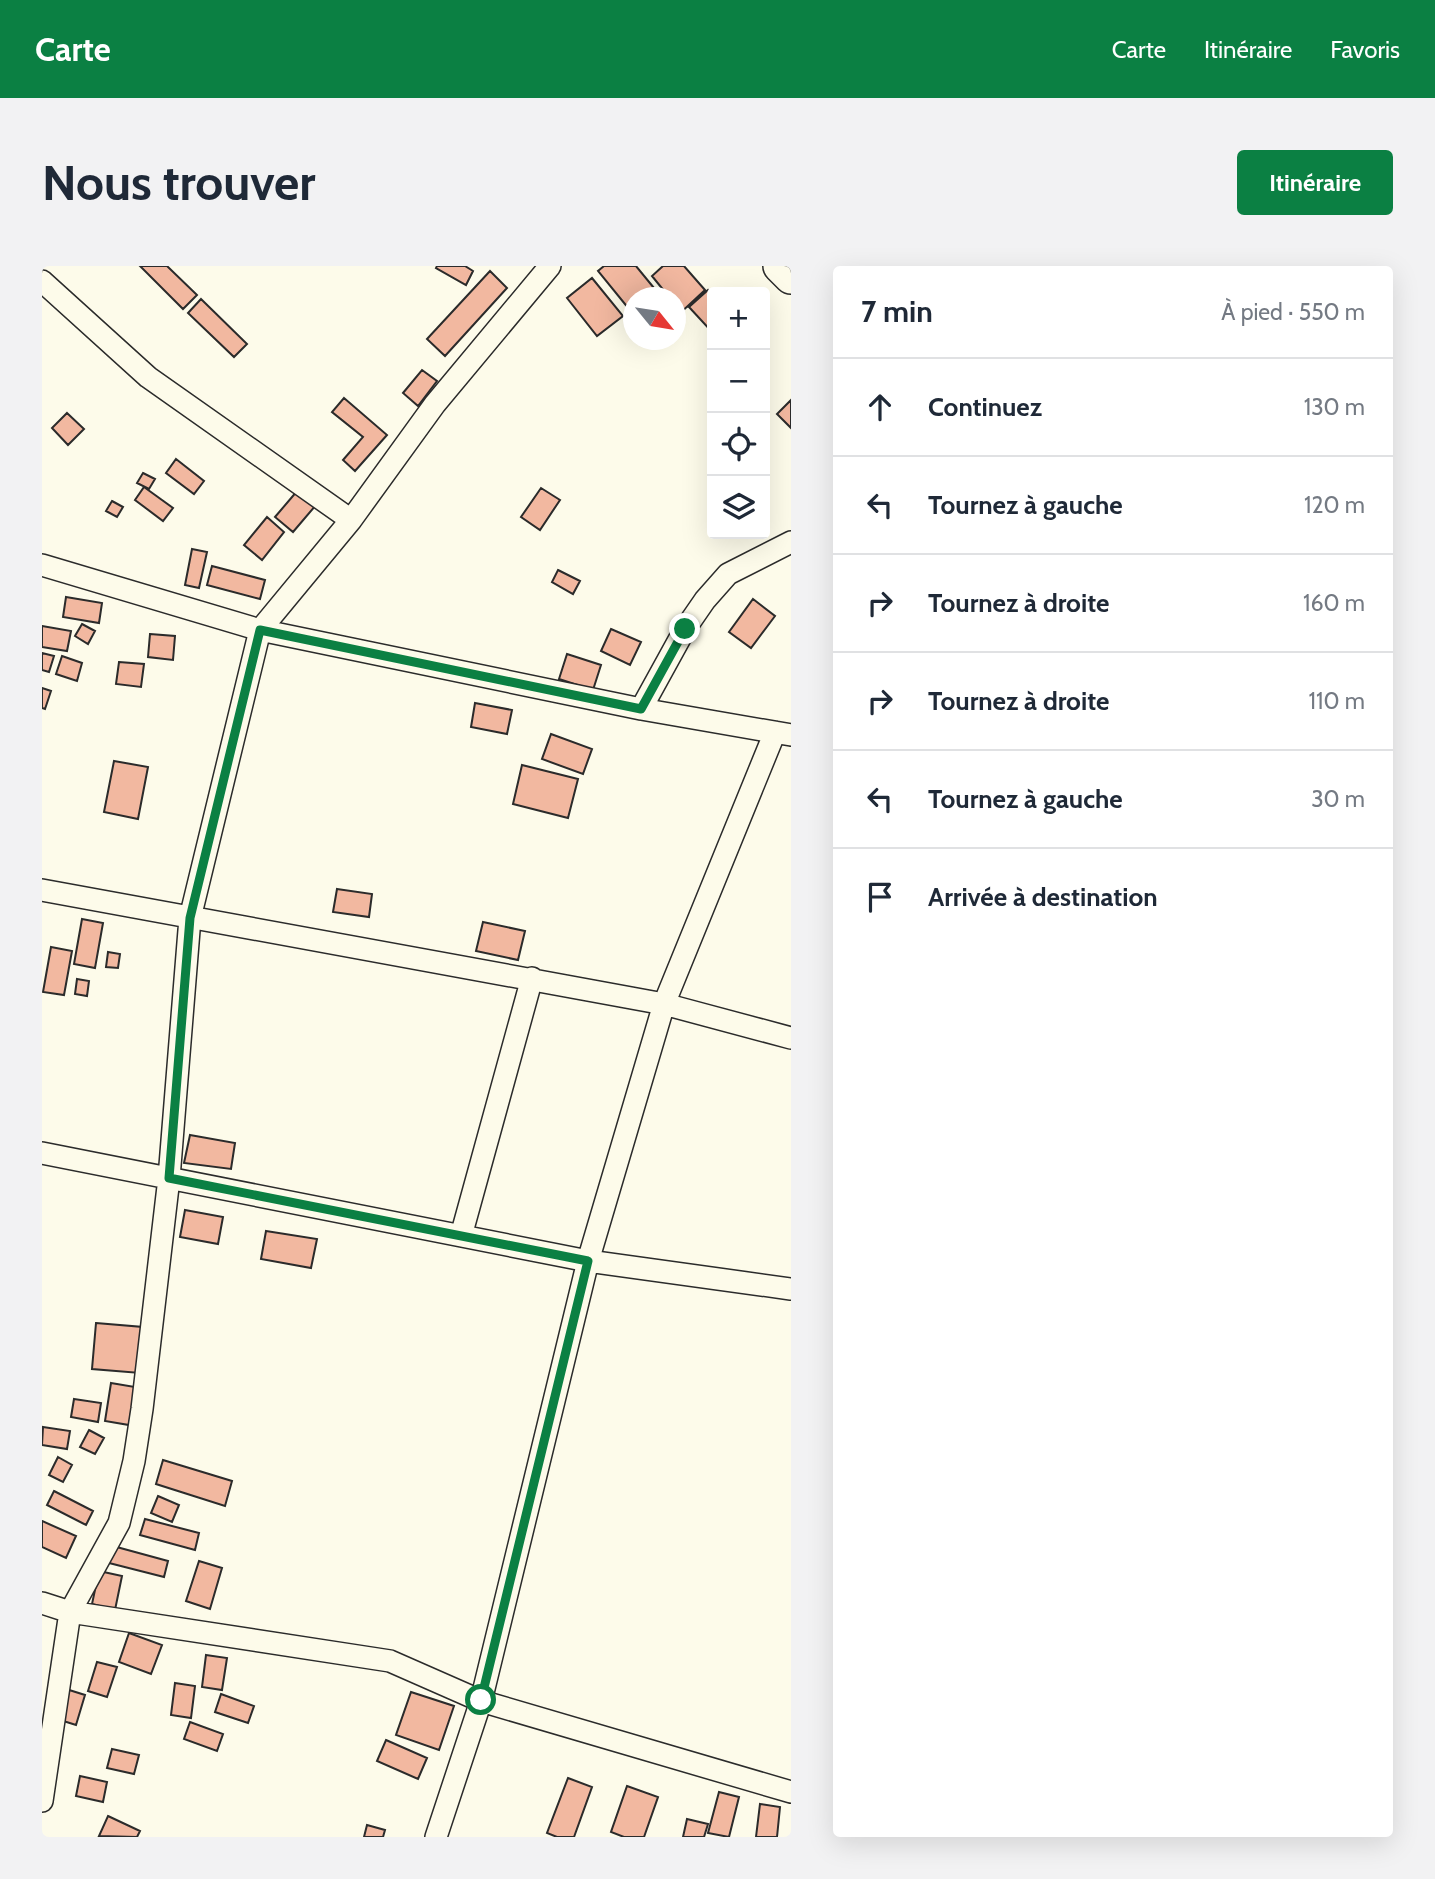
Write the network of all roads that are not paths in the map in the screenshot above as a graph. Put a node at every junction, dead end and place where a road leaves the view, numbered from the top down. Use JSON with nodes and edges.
{"nodes":[{"id":1,"x":550,"y":266,"type":"edge"},
{"id":2,"x":780,"y":266,"type":"edge"},
{"id":3,"x":791,"y":277,"type":"edge"},
{"id":4,"x":45,"y":292,"type":"edge"},
{"id":5,"x":351,"y":520,"type":"junction"},
{"id":6,"x":791,"y":542,"type":"edge"},
{"id":7,"x":42,"y":565,"type":"edge"},
{"id":8,"x":260,"y":630,"type":"junction"},
{"id":9,"x":641,"y":709,"type":"junction"},
{"id":10,"x":783,"y":734,"type":"edge"},
{"id":11,"x":42,"y":890,"type":"edge"},
{"id":12,"x":190,"y":918,"type":"junction"},
{"id":13,"x":532,"y":978,"type":"junction"},
{"id":14,"x":664,"y":1004,"type":"junction"},
{"id":15,"x":791,"y":1038,"type":"edge"},
{"id":16,"x":42,"y":1153,"type":"edge"},
{"id":17,"x":169,"y":1178,"type":"junction"},
{"id":18,"x":461,"y":1236,"type":"junction"},
{"id":19,"x":588,"y":1261,"type":"junction"},
{"id":20,"x":791,"y":1289,"type":"edge"},
{"id":21,"x":42,"y":1603,"type":"edge"},
{"id":22,"x":70,"y":1612,"type":"junction"},
{"id":23,"x":481,"y":1700,"type":"junction"},
{"id":24,"x":791,"y":1792,"type":"edge"},
{"id":25,"x":42,"y":1801,"type":"edge"},
{"id":26,"x":436,"y":1837,"type":"edge"}],
"edges":[{"from":1,"to":5,"type":"street"},
{"from":2,"to":3,"type":"main road"},
{"from":4,"to":5,"type":"street"},
{"from":5,"to":8,"type":"street"},
{"from":6,"to":9,"type":"street"},
{"from":7,"to":8,"type":"street"},
{"from":8,"to":9,"type":"street"},
{"from":8,"to":12,"type":"street"},
{"from":9,"to":10,"type":"street"},
{"from":10,"to":14,"type":"street"},
{"from":11,"to":12,"type":"street"},
{"from":12,"to":13,"type":"street"},
{"from":12,"to":17,"type":"street"},
{"from":13,"to":14,"type":"street"},
{"from":13,"to":18,"type":"street"},
{"from":14,"to":15,"type":"street"},
{"from":14,"to":19,"type":"street"},
{"from":16,"to":17,"type":"street"},
{"from":17,"to":18,"type":"street"},
{"from":17,"to":22,"type":"street"},
{"from":18,"to":19,"type":"street"},
{"from":19,"to":20,"type":"street"},
{"from":19,"to":23,"type":"street"},
{"from":21,"to":22,"type":"street"},
{"from":22,"to":23,"type":"street"},
{"from":22,"to":25,"type":"street"},
{"from":23,"to":24,"type":"street"},
{"from":23,"to":26,"type":"street"}]}
